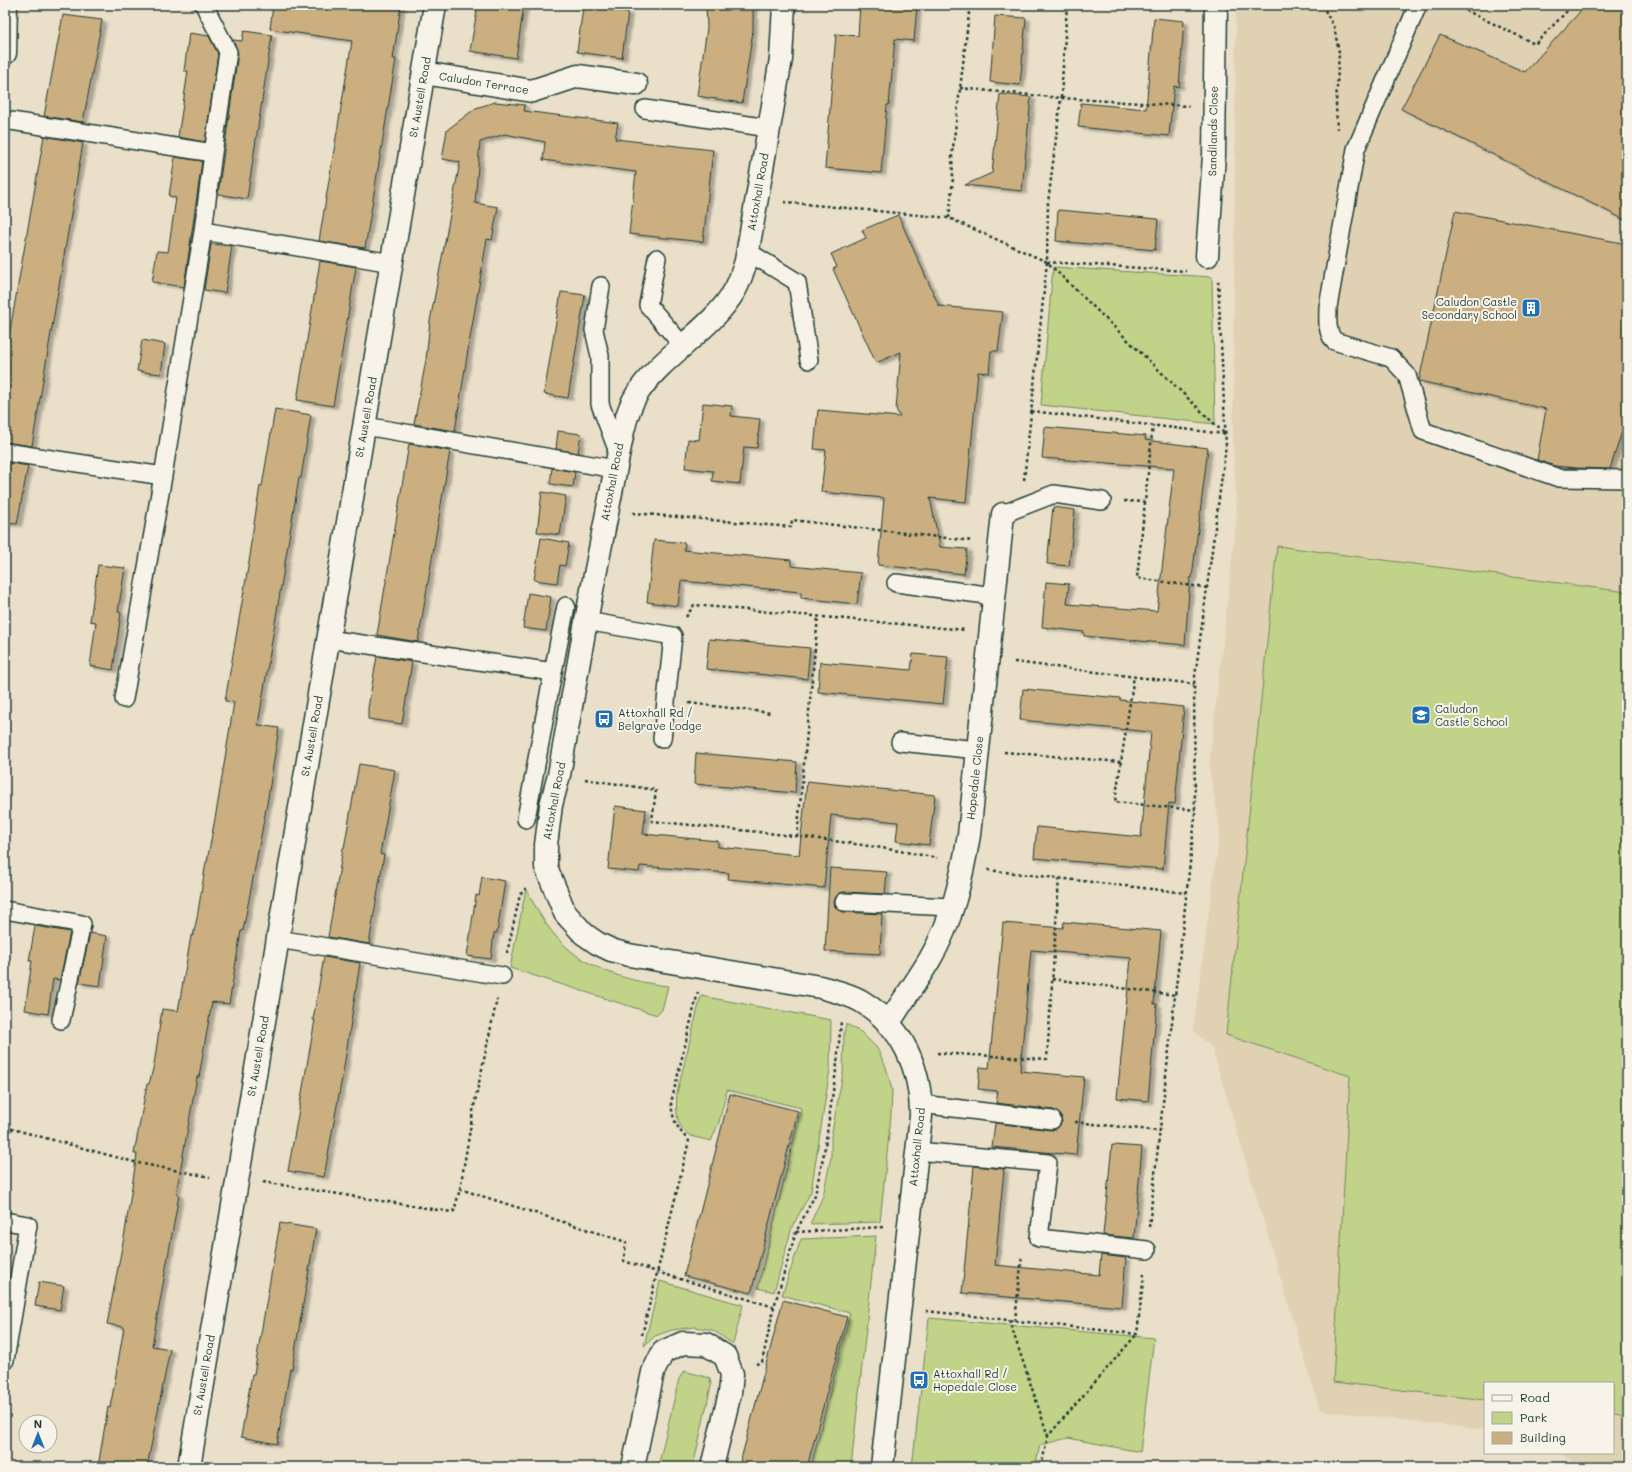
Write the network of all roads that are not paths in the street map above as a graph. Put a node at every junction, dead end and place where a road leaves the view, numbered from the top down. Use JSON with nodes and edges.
{"nodes":[{"id":1,"x":6,"y":5,"type":"edge"},
{"id":2,"x":204,"y":5,"type":"edge"},
{"id":3,"x":435,"y":5,"type":"edge"},
{"id":4,"x":784,"y":5,"type":"edge"},
{"id":5,"x":1216,"y":5,"type":"edge"},
{"id":6,"x":1418,"y":5,"type":"edge"},
{"id":7,"x":5,"y":53,"type":"edge"},
{"id":8,"x":424,"y":74,"type":"junction"},
{"id":9,"x":636,"y":84,"type":"dead end"},
{"id":10,"x":646,"y":109,"type":"dead end"},
{"id":11,"x":5,"y":120,"type":"edge"},
{"id":12,"x":769,"y":128,"type":"junction"},
{"id":13,"x":213,"y":153,"type":"junction"},
{"id":14,"x":203,"y":231,"type":"junction"},
{"id":15,"x":748,"y":251,"type":"junction"},
{"id":16,"x":1207,"y":256,"type":"road end"},
{"id":17,"x":657,"y":258,"type":"dead end"},
{"id":18,"x":392,"y":263,"type":"junction"},
{"id":19,"x":601,"y":286,"type":"dead end"},
{"id":20,"x":683,"y":346,"type":"junction"},
{"id":21,"x":809,"y":360,"type":"dead end"},
{"id":22,"x":364,"y":426,"type":"junction"},
{"id":23,"x":5,"y":452,"type":"edge"},
{"id":24,"x":616,"y":460,"type":"junction"},
{"id":25,"x":163,"y":476,"type":"junction"},
{"id":26,"x":1627,"y":479,"type":"edge"},
{"id":27,"x":1102,"y":500,"type":"road end"},
{"id":28,"x":1003,"y":514,"type":"joint"},
{"id":29,"x":896,"y":583,"type":"dead end"},
{"id":30,"x":994,"y":596,"type":"junction"},
{"id":31,"x":566,"y":606,"type":"dead end"},
{"id":32,"x":586,"y":621,"type":"junction"},
{"id":33,"x":328,"y":639,"type":"junction"},
{"id":34,"x":553,"y":672,"type":"junction"},
{"id":35,"x":124,"y":699,"type":"dead end"},
{"id":36,"x":662,"y":739,"type":"dead end"},
{"id":37,"x":900,"y":742,"type":"dead end"},
{"id":38,"x":978,"y":750,"type":"junction"},
{"id":39,"x":526,"y":819,"type":"dead end"},
{"id":40,"x":844,"y":902,"type":"dead end"},
{"id":41,"x":952,"y":907,"type":"junction"},
{"id":42,"x":5,"y":910,"type":"edge"},
{"id":43,"x":278,"y":939,"type":"junction"},
{"id":44,"x":502,"y":976,"type":"road end"},
{"id":45,"x":61,"y":1020,"type":"dead end"},
{"id":46,"x":888,"y":1024,"type":"junction"},
{"id":47,"x":921,"y":1104,"type":"junction"},
{"id":48,"x":1052,"y":1120,"type":"road end"},
{"id":49,"x":918,"y":1151,"type":"junction"},
{"id":50,"x":5,"y":1221,"type":"edge"},
{"id":51,"x":1147,"y":1250,"type":"road end"},
{"id":52,"x":5,"y":1360,"type":"edge"},
{"id":53,"x":189,"y":1467,"type":"edge"},
{"id":54,"x":632,"y":1467,"type":"edge"},
{"id":55,"x":712,"y":1467,"type":"edge"},
{"id":56,"x":882,"y":1467,"type":"edge"}],
"edges":[{"from":1,"to":7,"type":"street"},
{"from":2,"to":13,"type":"lane"},
{"from":3,"to":8,"type":"street","name":"St Austell Road"},
{"from":4,"to":12,"type":"street","name":"Attoxhall Road"},
{"from":5,"to":16,"type":"street","name":"Sandilands Close"},
{"from":6,"to":26,"type":"lane"},
{"from":8,"to":9,"type":"street","name":"Caludon Terrace"},
{"from":8,"to":18,"type":"street","name":"St Austell Road"},
{"from":10,"to":12,"type":"lane"},
{"from":11,"to":13,"type":"lane"},
{"from":12,"to":15,"type":"street","name":"Attoxhall Road"},
{"from":13,"to":14,"type":"lane"},
{"from":14,"to":18,"type":"lane"},
{"from":14,"to":25,"type":"lane"},
{"from":15,"to":20,"type":"street","name":"Attoxhall Road"},
{"from":15,"to":21,"type":"lane"},
{"from":17,"to":20,"type":"lane"},
{"from":18,"to":22,"type":"street","name":"St Austell Road"},
{"from":19,"to":24,"type":"lane"},
{"from":20,"to":24,"type":"street","name":"Attoxhall Road"},
{"from":22,"to":24,"type":"lane"},
{"from":22,"to":33,"type":"street","name":"St Austell Road"},
{"from":23,"to":25,"type":"lane"},
{"from":24,"to":32,"type":"street","name":"Attoxhall Road"},
{"from":25,"to":35,"type":"lane"},
{"from":27,"to":28,"type":"lane"},
{"from":28,"to":30,"type":"street","name":"Hopedale Close"},
{"from":29,"to":30,"type":"lane"},
{"from":30,"to":38,"type":"street","name":"Hopedale Close"},
{"from":31,"to":34,"type":"lane"},
{"from":32,"to":36,"type":"lane"},
{"from":32,"to":46,"type":"street","name":"Attoxhall Road"},
{"from":33,"to":34,"type":"lane"},
{"from":33,"to":43,"type":"street","name":"St Austell Road"},
{"from":34,"to":39,"type":"lane"},
{"from":37,"to":38,"type":"lane"},
{"from":38,"to":41,"type":"street","name":"Hopedale Close"},
{"from":40,"to":41,"type":"lane"},
{"from":41,"to":46,"type":"street","name":"Hopedale Close"},
{"from":42,"to":45,"type":"lane"},
{"from":43,"to":44,"type":"lane"},
{"from":43,"to":53,"type":"street","name":"St Austell Road"},
{"from":46,"to":47,"type":"street","name":"Attoxhall Road"},
{"from":47,"to":48,"type":"lane"},
{"from":47,"to":49,"type":"street","name":"Attoxhall Road"},
{"from":49,"to":51,"type":"lane"},
{"from":49,"to":56,"type":"street","name":"Attoxhall Road"},
{"from":50,"to":52,"type":"lane"},
{"from":54,"to":55,"type":"street"}]}
